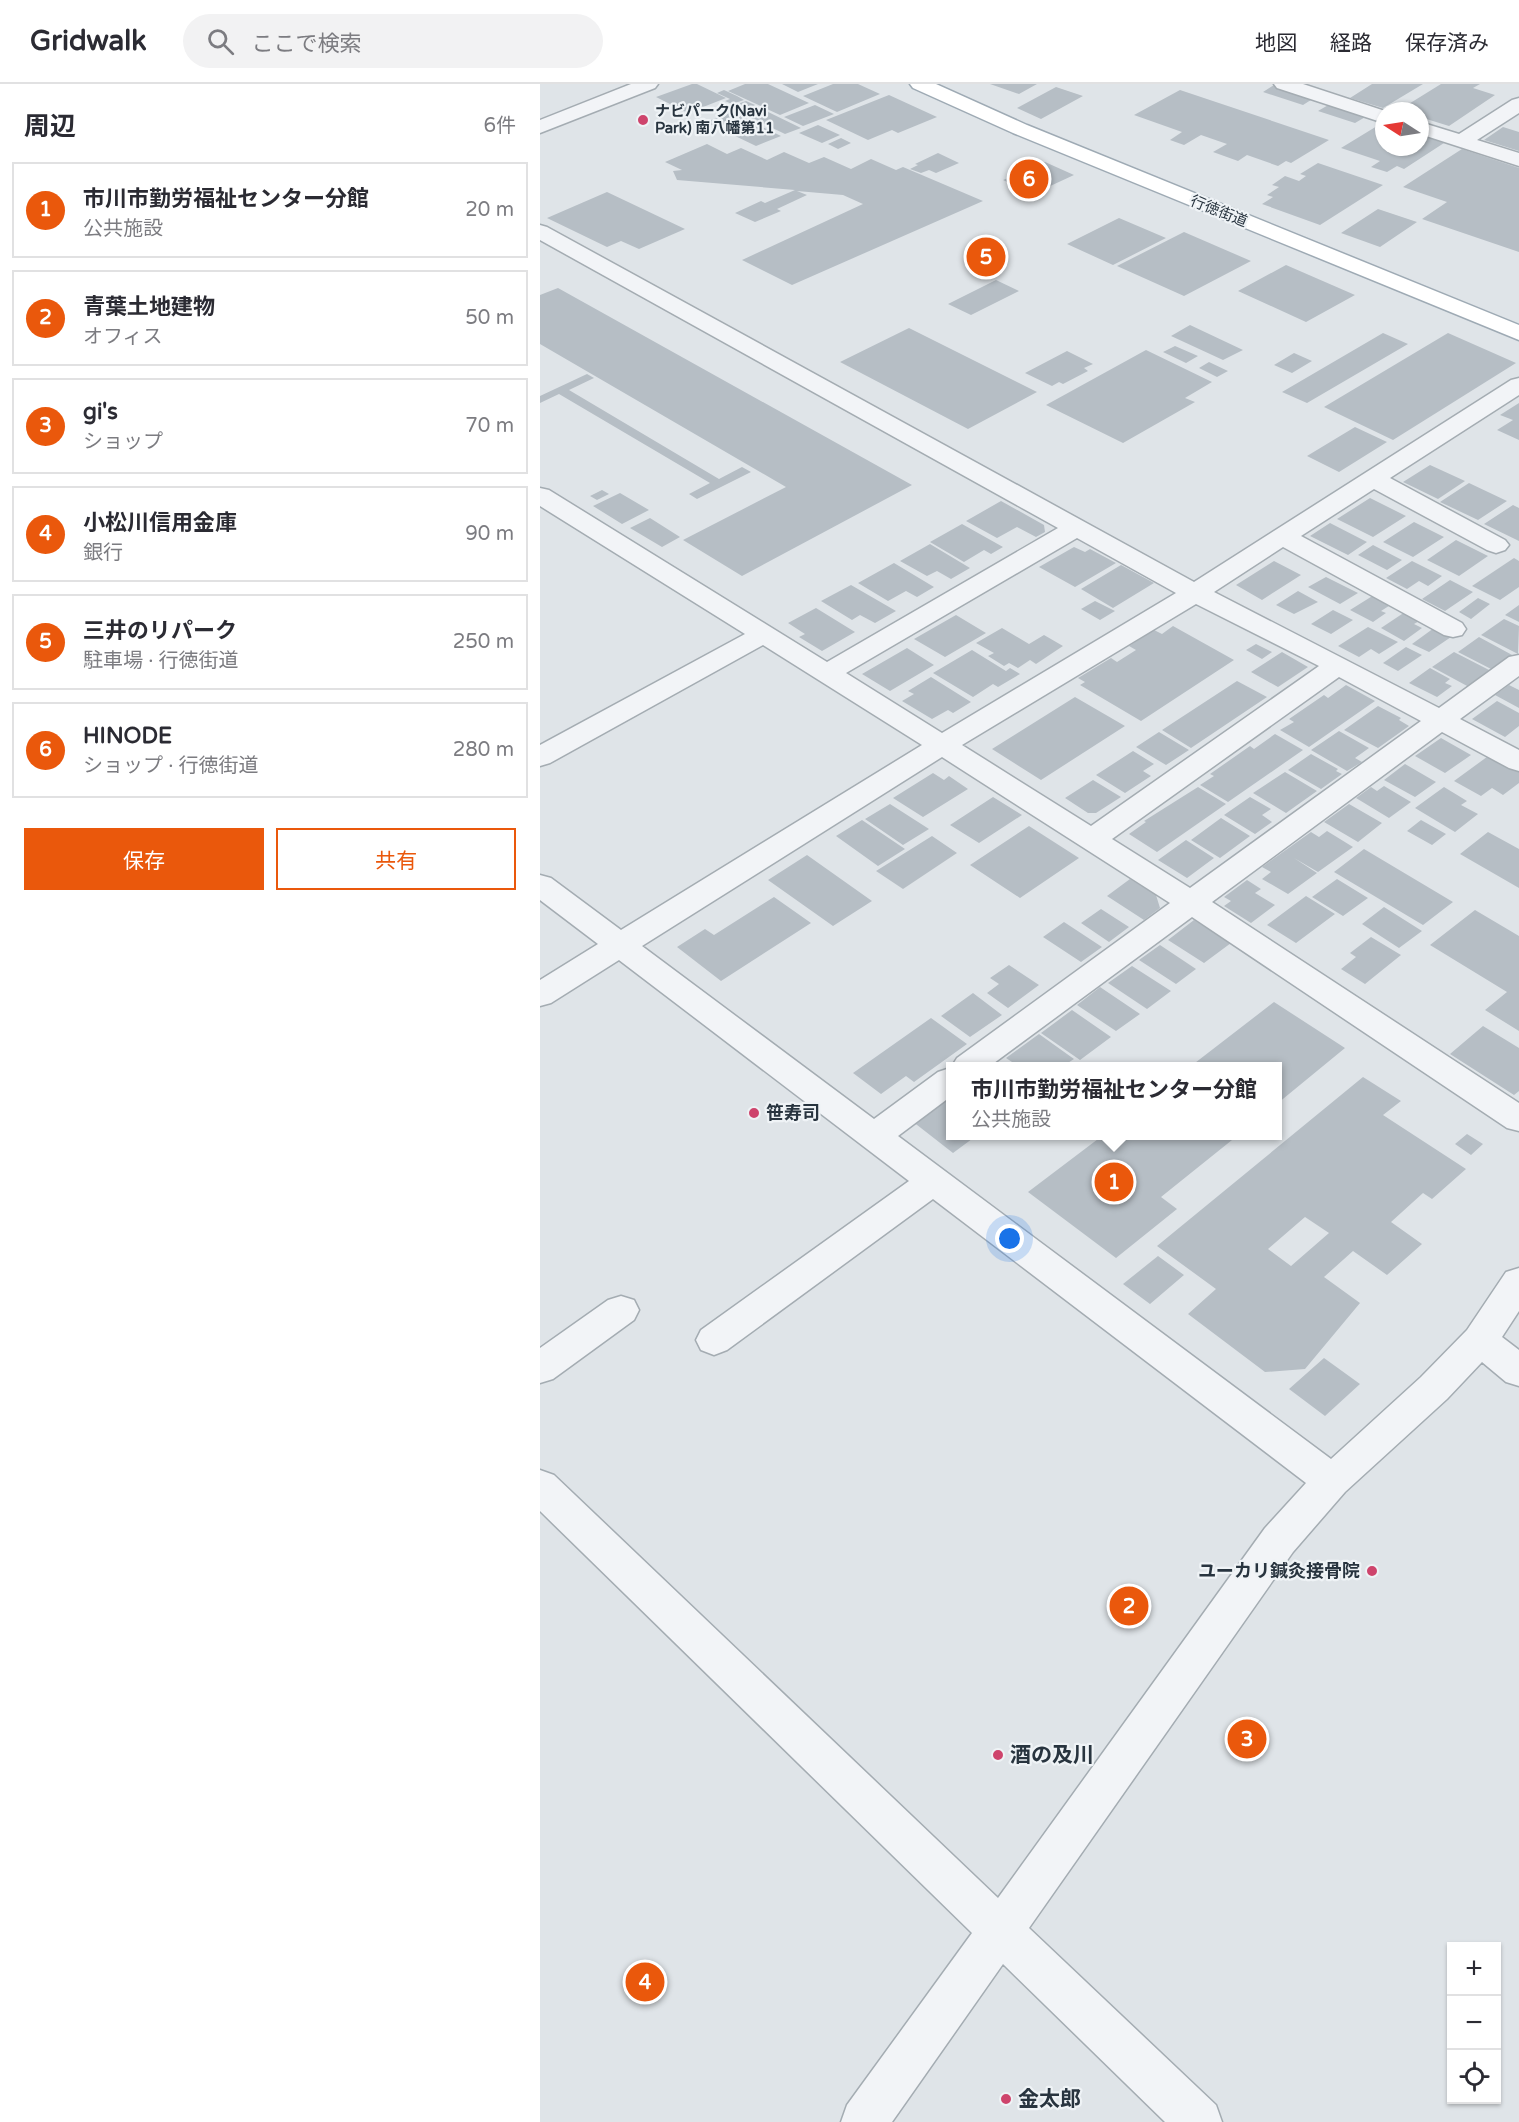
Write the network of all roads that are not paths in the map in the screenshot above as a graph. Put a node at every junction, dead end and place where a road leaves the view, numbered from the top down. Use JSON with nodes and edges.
{"nodes":[{"id":1,"x":648,"y":84,"type":"edge"},
{"id":2,"x":920,"y":84,"type":"edge"},
{"id":3,"x":1284,"y":84,"type":"edge"},
{"id":4,"x":1519,"y":104,"type":"edge"},
{"id":5,"x":1375,"y":114,"type":"edge"},
{"id":6,"x":540,"y":127,"type":"edge"},
{"id":7,"x":1429,"y":131,"type":"edge"},
{"id":8,"x":1461,"y":142,"type":"junction"},
{"id":9,"x":1519,"y":160,"type":"edge"},
{"id":10,"x":540,"y":231,"type":"edge"},
{"id":11,"x":1519,"y":333,"type":"edge"},
{"id":12,"x":1519,"y":385,"type":"edge"},
{"id":13,"x":1373,"y":479,"type":"junction"},
{"id":14,"x":540,"y":495,"type":"edge"},
{"id":15,"x":1077,"y":528,"type":"junction"},
{"id":16,"x":1283,"y":537,"type":"junction"},
{"id":17,"x":1496,"y":545,"type":"dead end"},
{"id":18,"x":1195,"y":593,"type":"junction"},
{"id":19,"x":1453,"y":628,"type":"dead end"},
{"id":20,"x":764,"y":634,"type":"junction"},
{"id":21,"x":1519,"y":663,"type":"edge"},
{"id":22,"x":1338,"y":665,"type":"junction"},
{"id":23,"x":827,"y":674,"type":"junction"},
{"id":24,"x":1438,"y":720,"type":"junction"},
{"id":25,"x":942,"y":745,"type":"junction"},
{"id":26,"x":540,"y":757,"type":"edge"},
{"id":27,"x":1519,"y":762,"type":"edge"},
{"id":28,"x":1091,"y":840,"type":"junction"},
{"id":29,"x":540,"y":885,"type":"edge"},
{"id":30,"x":1190,"y":902,"type":"junction"},
{"id":31,"x":619,"y":946,"type":"junction"},
{"id":32,"x":540,"y":995,"type":"edge"},
{"id":33,"x":973,"y":1062,"type":"edge"},
{"id":34,"x":946,"y":1084,"type":"edge"},
{"id":35,"x":1519,"y":1119,"type":"edge"},
{"id":36,"x":873,"y":1137,"type":"junction"},
{"id":37,"x":933,"y":1181,"type":"junction"},
{"id":38,"x":1519,"y":1282,"type":"edge"},
{"id":39,"x":621,"y":1310,"type":"dead end"},
{"id":40,"x":714,"y":1340,"type":"dead end"},
{"id":41,"x":1480,"y":1340,"type":"junction"},
{"id":42,"x":540,"y":1368,"type":"edge"},
{"id":43,"x":1519,"y":1371,"type":"edge"},
{"id":44,"x":1332,"y":1481,"type":"junction"},
{"id":45,"x":540,"y":1486,"type":"edge"},
{"id":46,"x":999,"y":1931,"type":"junction"},
{"id":47,"x":864,"y":2122,"type":"edge"},
{"id":48,"x":1199,"y":2122,"type":"edge"}],
"edges":[{"from":1,"to":6,"type":"street"},
{"from":2,"to":11,"type":"main road","name":"行徳街道"},
{"from":3,"to":5,"type":"street"},
{"from":4,"to":8,"type":"street"},
{"from":7,"to":8,"type":"street"},
{"from":8,"to":9,"type":"street"},
{"from":10,"to":15,"type":"street"},
{"from":12,"to":13,"type":"street"},
{"from":13,"to":16,"type":"street"},
{"from":13,"to":17,"type":"street"},
{"from":14,"to":20,"type":"street"},
{"from":15,"to":18,"type":"street"},
{"from":15,"to":23,"type":"street"},
{"from":16,"to":18,"type":"street"},
{"from":16,"to":19,"type":"street"},
{"from":18,"to":22,"type":"street"},
{"from":18,"to":25,"type":"street"},
{"from":20,"to":23,"type":"street"},
{"from":20,"to":26,"type":"street"},
{"from":21,"to":24,"type":"street"},
{"from":22,"to":24,"type":"street"},
{"from":22,"to":28,"type":"street"},
{"from":23,"to":25,"type":"street"},
{"from":24,"to":27,"type":"street"},
{"from":24,"to":30,"type":"street"},
{"from":25,"to":28,"type":"street"},
{"from":25,"to":31,"type":"street"},
{"from":28,"to":30,"type":"street"},
{"from":29,"to":31,"type":"street"},
{"from":30,"to":33,"type":"street"},
{"from":30,"to":35,"type":"street"},
{"from":31,"to":32,"type":"street"},
{"from":31,"to":36,"type":"street"},
{"from":34,"to":36,"type":"street"},
{"from":36,"to":37,"type":"street"},
{"from":37,"to":40,"type":"street"},
{"from":37,"to":44,"type":"street"},
{"from":38,"to":41,"type":"street"},
{"from":39,"to":42,"type":"street"},
{"from":41,"to":43,"type":"street"},
{"from":41,"to":44,"type":"street"},
{"from":44,"to":46,"type":"street"},
{"from":45,"to":46,"type":"street"},
{"from":46,"to":47,"type":"street"},
{"from":46,"to":48,"type":"street"}]}
